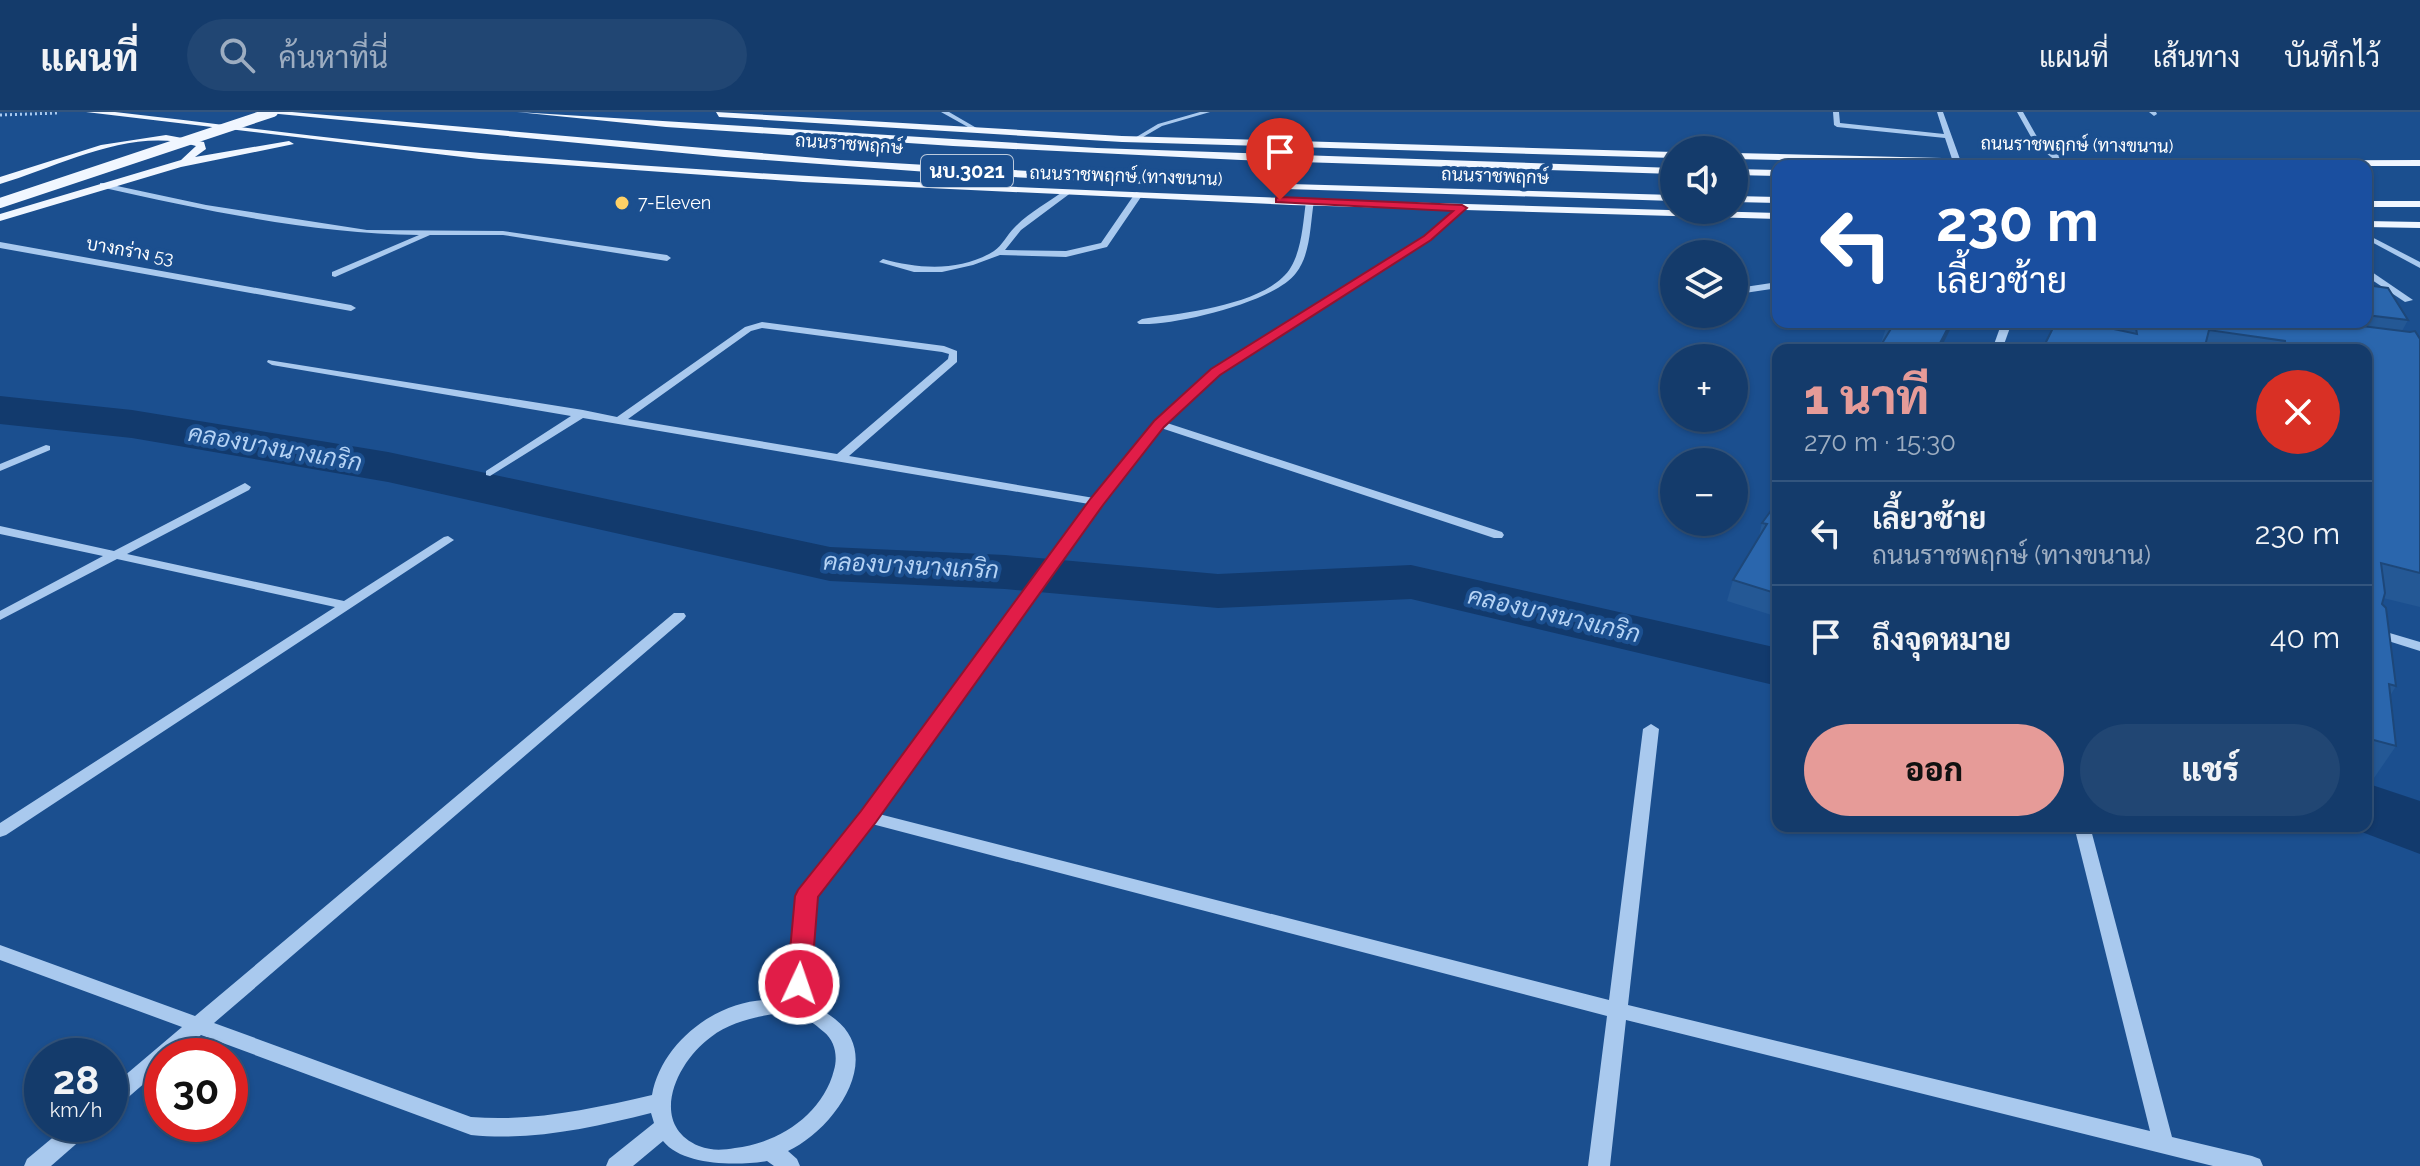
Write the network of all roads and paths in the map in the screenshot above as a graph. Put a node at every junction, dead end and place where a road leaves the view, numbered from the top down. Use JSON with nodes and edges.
{"nodes":[{"id":1,"x":91,"y":112,"type":"edge"},
{"id":2,"x":260,"y":112,"type":"edge"},
{"id":3,"x":273,"y":112,"type":"edge"},
{"id":4,"x":522,"y":112,"type":"edge"},
{"id":5,"x":944,"y":112,"type":"edge"},
{"id":6,"x":1207,"y":112,"type":"edge"},
{"id":7,"x":1836,"y":112,"type":"edge"},
{"id":8,"x":1940,"y":112,"type":"edge"},
{"id":9,"x":2020,"y":112,"type":"edge"},
{"id":10,"x":710,"y":113,"type":"edge"},
{"id":11,"x":0,"y":115,"type":"edge"},
{"id":12,"x":115,"y":115,"type":"junction"},
{"id":13,"x":49,"y":116,"type":"dead end"},
{"id":14,"x":977,"y":130,"type":"junction"},
{"id":15,"x":1948,"y":136,"type":"junction"},
{"id":16,"x":837,"y":137,"type":"junction"},
{"id":17,"x":1122,"y":139,"type":"junction"},
{"id":18,"x":1136,"y":139,"type":"junction"},
{"id":19,"x":332,"y":141,"type":"junction"},
{"id":20,"x":1660,"y":155,"type":"edge"},
{"id":21,"x":1748,"y":156,"type":"edge"},
{"id":22,"x":1883,"y":160,"type":"edge"},
{"id":23,"x":1956,"y":160,"type":"edge"},
{"id":24,"x":2060,"y":160,"type":"edge"},
{"id":25,"x":49,"y":163,"type":"junction"},
{"id":26,"x":2372,"y":163,"type":"edge"},
{"id":27,"x":2420,"y":163,"type":"edge"},
{"id":28,"x":170,"y":165,"type":"junction"},
{"id":29,"x":923,"y":168,"type":"junction"},
{"id":30,"x":1660,"y":171,"type":"edge"},
{"id":31,"x":1748,"y":172,"type":"edge"},
{"id":32,"x":1772,"y":173,"type":"edge"},
{"id":33,"x":0,"y":181,"type":"edge"},
{"id":34,"x":1196,"y":183,"type":"dead end"},
{"id":35,"x":103,"y":185,"type":"junction"},
{"id":36,"x":1273,"y":186,"type":"dead end"},
{"id":37,"x":1068,"y":192,"type":"junction"},
{"id":38,"x":1139,"y":194,"type":"junction"},
{"id":39,"x":1160,"y":196,"type":"junction"},
{"id":40,"x":1660,"y":198,"type":"edge"},
{"id":41,"x":1748,"y":199,"type":"edge"},
{"id":42,"x":0,"y":200,"type":"edge"},
{"id":43,"x":1772,"y":200,"type":"edge"},
{"id":44,"x":1310,"y":201,"type":"junction"},
{"id":45,"x":2372,"y":204,"type":"edge"},
{"id":46,"x":2420,"y":204,"type":"edge"},
{"id":47,"x":1462,"y":208,"type":"junction"},
{"id":48,"x":1772,"y":216,"type":"edge"},
{"id":49,"x":0,"y":218,"type":"edge"},
{"id":50,"x":2372,"y":224,"type":"edge"},
{"id":51,"x":2420,"y":225,"type":"edge"},
{"id":52,"x":433,"y":233,"type":"junction"},
{"id":53,"x":2372,"y":239,"type":"edge"},
{"id":54,"x":0,"y":245,"type":"edge"},
{"id":55,"x":999,"y":252,"type":"junction"},
{"id":56,"x":667,"y":258,"type":"dead end"},
{"id":57,"x":883,"y":262,"type":"dead end"},
{"id":58,"x":2420,"y":265,"type":"edge"},
{"id":59,"x":335,"y":274,"type":"dead end"},
{"id":60,"x":2372,"y":276,"type":"edge"},
{"id":61,"x":1772,"y":286,"type":"edge"},
{"id":62,"x":1748,"y":290,"type":"edge"},
{"id":63,"x":2408,"y":300,"type":"dead end"},
{"id":64,"x":351,"y":308,"type":"dead end"},
{"id":65,"x":1142,"y":322,"type":"dead end"},
{"id":66,"x":272,"y":362,"type":"dead end"},
{"id":67,"x":583,"y":413,"type":"junction"},
{"id":68,"x":621,"y":419,"type":"junction"},
{"id":69,"x":1159,"y":424,"type":"junction"},
{"id":70,"x":46,"y":448,"type":"dead end"},
{"id":71,"x":840,"y":458,"type":"junction"},
{"id":72,"x":0,"y":468,"type":"edge"},
{"id":73,"x":490,"y":473,"type":"dead end"},
{"id":74,"x":245,"y":487,"type":"dead end"},
{"id":75,"x":1097,"y":502,"type":"junction"},
{"id":76,"x":0,"y":530,"type":"edge"},
{"id":77,"x":1498,"y":535,"type":"dead end"},
{"id":78,"x":448,"y":540,"type":"dead end"},
{"id":79,"x":116,"y":555,"type":"junction"},
{"id":80,"x":347,"y":606,"type":"junction"},
{"id":81,"x":0,"y":616,"type":"edge"},
{"id":82,"x":679,"y":616,"type":"dead end"},
{"id":83,"x":2372,"y":632,"type":"edge"},
{"id":84,"x":2420,"y":647,"type":"edge"},
{"id":85,"x":1651,"y":729,"type":"dead end"},
{"id":86,"x":868,"y":817,"type":"junction"},
{"id":87,"x":0,"y":831,"type":"edge"},
{"id":88,"x":2084,"y":832,"type":"edge"},
{"id":89,"x":0,"y":952,"type":"edge"},
{"id":90,"x":798,"y":1008,"type":"junction"},
{"id":91,"x":1616,"y":1010,"type":"junction"},
{"id":92,"x":199,"y":1024,"type":"junction"},
{"id":93,"x":183,"y":1038,"type":"edge"},
{"id":94,"x":144,"y":1072,"type":"edge"},
{"id":95,"x":128,"y":1085,"type":"edge"},
{"id":96,"x":660,"y":1102,"type":"junction"},
{"id":97,"x":665,"y":1127,"type":"junction"},
{"id":98,"x":63,"y":1142,"type":"edge"},
{"id":99,"x":2163,"y":1143,"type":"junction"},
{"id":100,"x":781,"y":1159,"type":"edge"},
{"id":101,"x":35,"y":1166,"type":"edge"},
{"id":102,"x":617,"y":1166,"type":"edge"},
{"id":103,"x":1599,"y":1166,"type":"edge"},
{"id":104,"x":2252,"y":1166,"type":"edge"}],
"edges":[{"from":1,"to":12,"type":"main road","name":"ถนนราชพฤกษ์ (ทางขนาน)","number":"นบ.3021"},
{"from":2,"to":29,"type":"main road","name":"ถนนราชพฤกษ์","number":"นบ.3021"},
{"from":2,"to":42,"type":"main road","bridge":true},
{"from":3,"to":42,"type":"main road","bridge":true},
{"from":4,"to":16,"type":"main road","name":"ถนนราชพฤกษ์","number":"นบ.3021"},
{"from":5,"to":14,"type":"street"},
{"from":6,"to":18,"type":"street"},
{"from":7,"to":15,"type":"street"},
{"from":8,"to":15,"type":"street"},
{"from":9,"to":24,"type":"street"},
{"from":10,"to":14,"type":"main road","name":"ถนนราชพฤกษ์ (ทางขนาน)","number":"นบ.3021"},
{"from":11,"to":13,"type":"path"},
{"from":12,"to":19,"type":"main road","name":"ถนนราชพฤกษ์ (ทางขนาน)","number":"นบ.3021"},
{"from":12,"to":25,"type":"main road"},
{"from":14,"to":17,"type":"main road","name":"ถนนราชพฤกษ์ (ทางขนาน)","number":"นบ.3021"},
{"from":15,"to":23,"type":"street"},
{"from":16,"to":17,"type":"main road"},
{"from":16,"to":30,"type":"main road","name":"ถนนราชพฤกษ์","number":"นบ.3021"},
{"from":17,"to":18,"type":"main road","name":"ถนนราชพฤกษ์ (ทางขนาน)","number":"นบ.3021"},
{"from":18,"to":20,"type":"main road","name":"ถนนราชพฤกษ์ (ทางขนาน)","number":"นบ.3021"},
{"from":19,"to":28,"type":"main road"},
{"from":19,"to":37,"type":"main road","name":"ถนนราชพฤกษ์ (ทางขนาน)","number":"นบ.3021"},
{"from":21,"to":22,"type":"main road","name":"ถนนราชพฤกษ์ (ทางขนาน)"},
{"from":25,"to":28,"type":"main road"},
{"from":25,"to":33,"type":"main road"},
{"from":26,"to":27,"type":"main road","name":"ถนนราชพฤกษ์ (ทางขนาน)"},
{"from":28,"to":35,"type":"main road"},
{"from":29,"to":34,"type":"main road","name":"ถนนราชพฤกษ์","number":"นบ.3021"},
{"from":29,"to":39,"type":"main road"},
{"from":31,"to":32,"type":"main road"},
{"from":35,"to":49,"type":"main road"},
{"from":35,"to":52,"type":"street"},
{"from":36,"to":40,"type":"main road","name":"ถนนราชพฤกษ์"},
{"from":37,"to":38,"type":"main road","name":"ถนนราชพฤกษ์ (ทางขนาน)","number":"นบ.3021"},
{"from":37,"to":55,"type":"street"},
{"from":38,"to":39,"type":"main road","name":"ถนนราชพฤกษ์ (ทางขนาน)","number":"นบ.3021"},
{"from":38,"to":55,"type":"street"},
{"from":39,"to":44,"type":"main road","name":"ถนนราชพฤกษ์ (ทางขนาน)","number":"นบ.3021"},
{"from":41,"to":43,"type":"main road"},
{"from":44,"to":47,"type":"main road","name":"ถนนราชพฤกษ์ (ทางขนาน)","number":"นบ.3021"},
{"from":44,"to":65,"type":"street"},
{"from":45,"to":46,"type":"main road"},
{"from":47,"to":48,"type":"main road","name":"ถนนราชพฤกษ์ (ทางขนาน)","number":"นบ.3021"},
{"from":47,"to":69,"type":"street"},
{"from":50,"to":51,"type":"main road"},
{"from":52,"to":56,"type":"street"},
{"from":52,"to":59,"type":"street"},
{"from":53,"to":58,"type":"street"},
{"from":54,"to":64,"type":"street","name":"บางกร่าง 53"},
{"from":55,"to":57,"type":"street"},
{"from":60,"to":63,"type":"street"},
{"from":61,"to":62,"type":"street"},
{"from":66,"to":67,"type":"street"},
{"from":67,"to":68,"type":"street"},
{"from":67,"to":73,"type":"street"},
{"from":68,"to":71,"type":"street"},
{"from":68,"to":71,"type":"street"},
{"from":69,"to":75,"type":"street"},
{"from":69,"to":77,"type":"street"},
{"from":70,"to":72,"type":"street"},
{"from":71,"to":75,"type":"street"},
{"from":74,"to":79,"type":"street"},
{"from":75,"to":86,"type":"street"},
{"from":76,"to":79,"type":"street"},
{"from":78,"to":80,"type":"street"},
{"from":79,"to":80,"type":"street"},
{"from":79,"to":81,"type":"street"},
{"from":80,"to":87,"type":"street"},
{"from":82,"to":92,"type":"street"},
{"from":83,"to":84,"type":"street"},
{"from":85,"to":91,"type":"street"},
{"from":86,"to":90,"type":"street"},
{"from":86,"to":91,"type":"street"},
{"from":88,"to":99,"type":"street"},
{"from":89,"to":92,"type":"street"},
{"from":90,"to":96,"type":"street"},
{"from":90,"to":100,"type":"street"},
{"from":91,"to":99,"type":"street"},
{"from":91,"to":103,"type":"street"},
{"from":92,"to":93,"type":"street"},
{"from":92,"to":96,"type":"street"},
{"from":94,"to":95,"type":"street"},
{"from":96,"to":97,"type":"street"},
{"from":97,"to":100,"type":"street"},
{"from":97,"to":102,"type":"street"},
{"from":98,"to":101,"type":"street"},
{"from":99,"to":104,"type":"street"}]}
